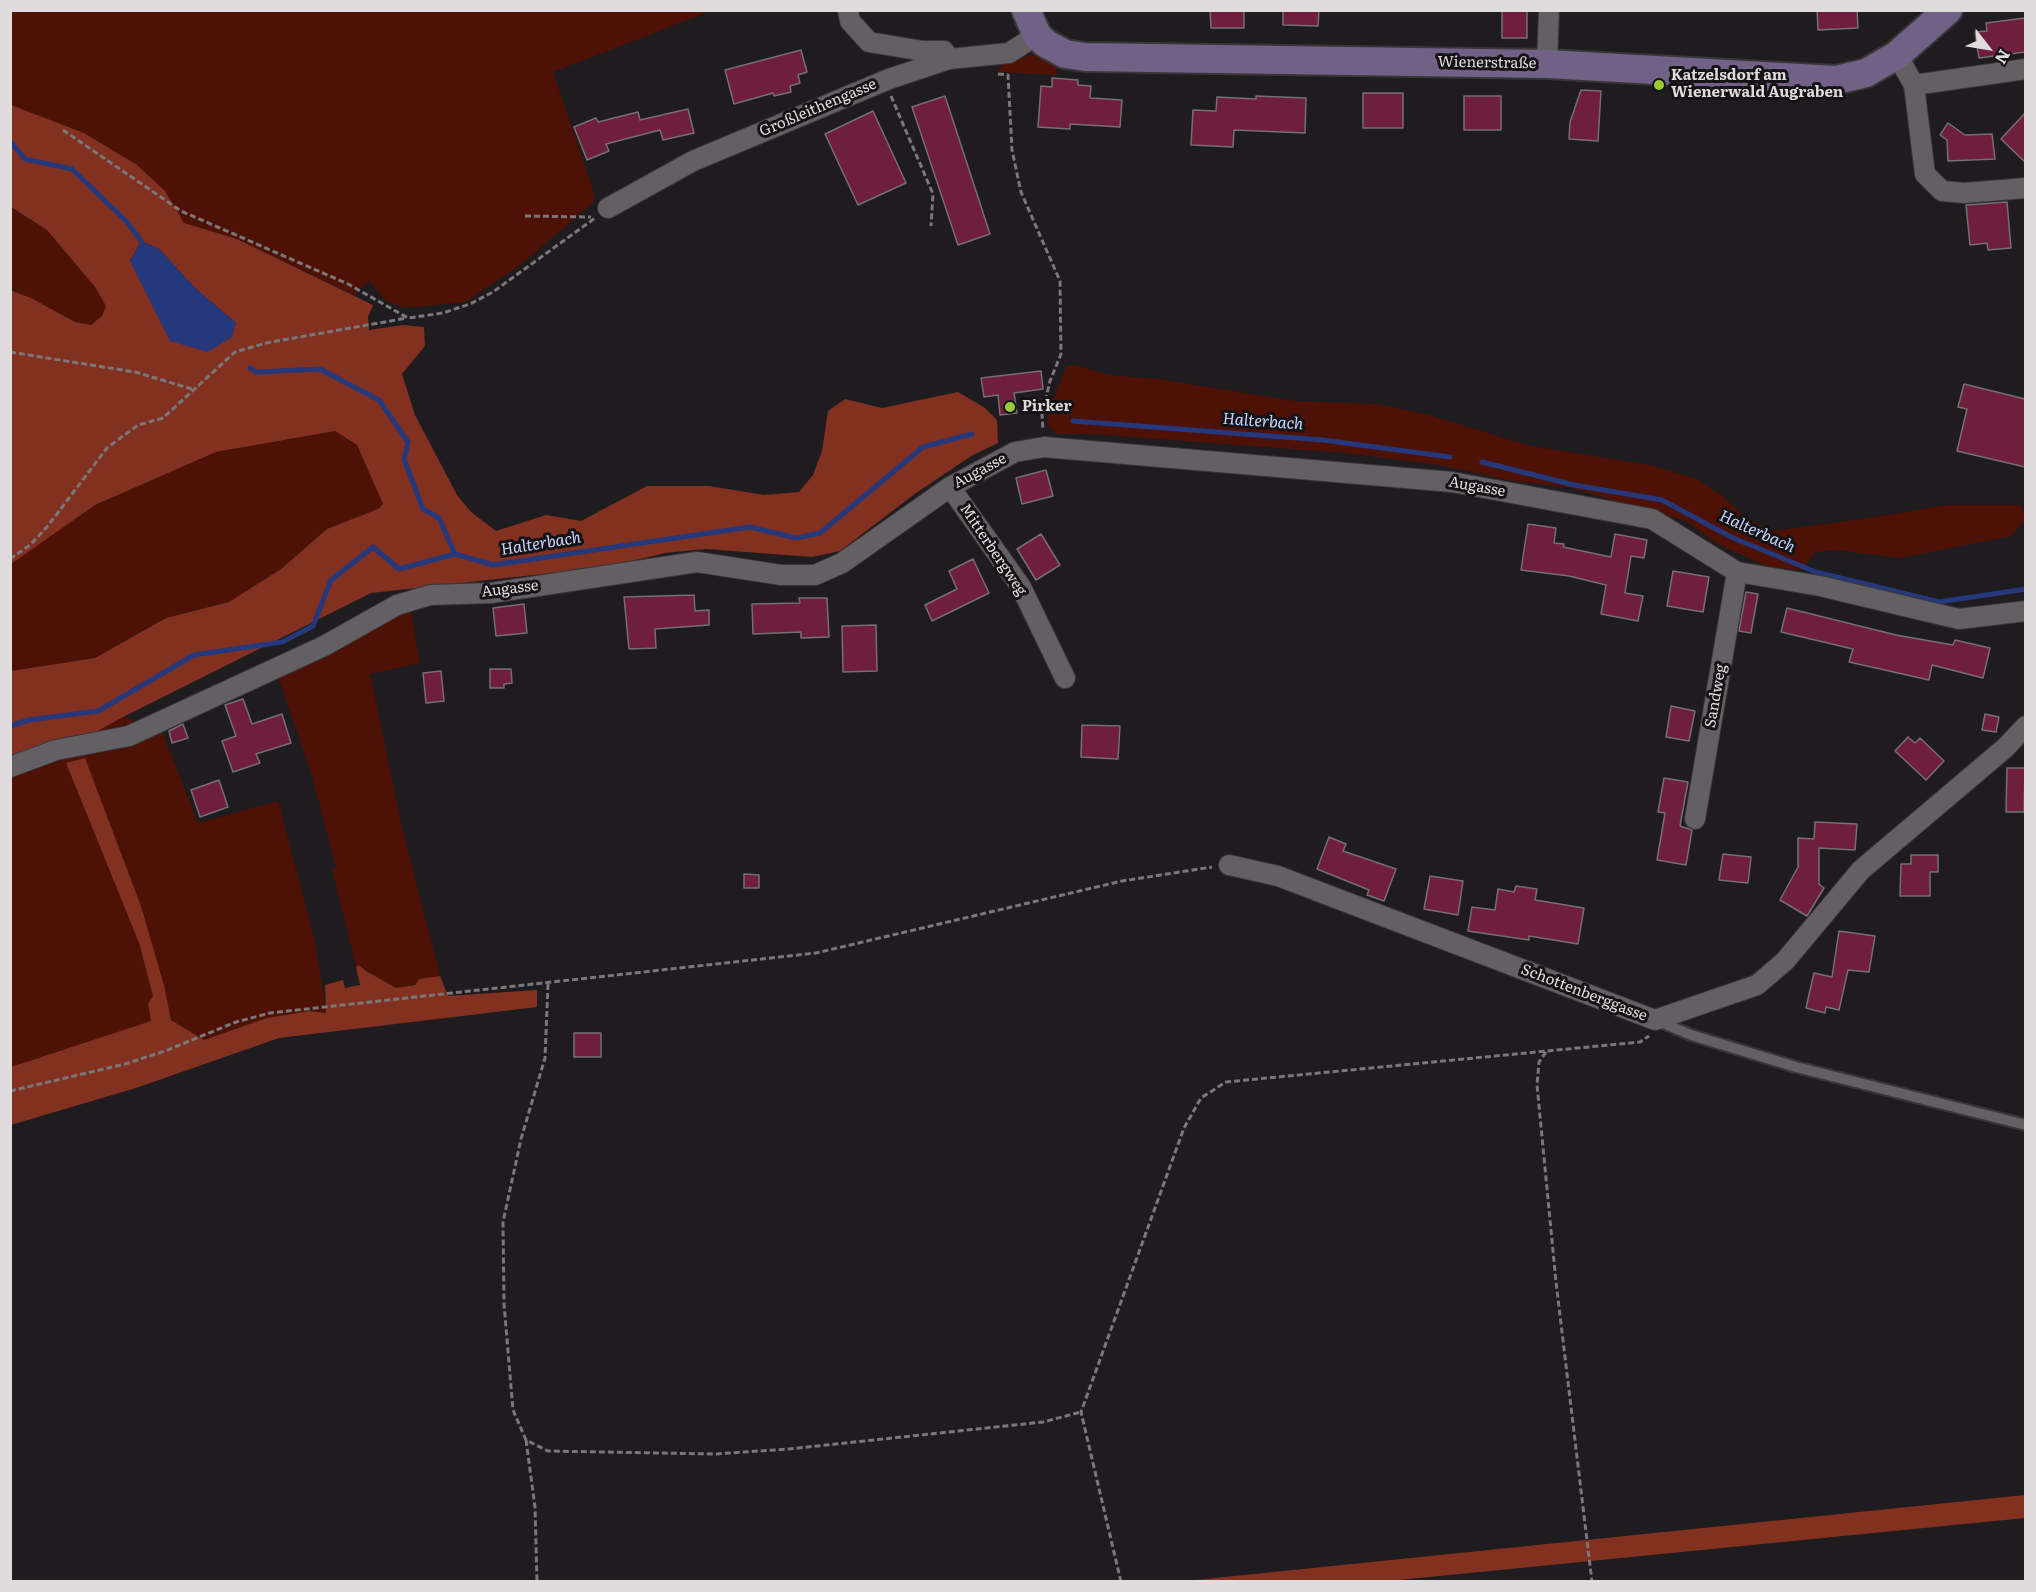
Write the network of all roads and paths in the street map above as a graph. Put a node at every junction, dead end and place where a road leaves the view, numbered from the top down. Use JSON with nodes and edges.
{"nodes":[{"id":1,"x":849,"y":10,"type":"edge"},
{"id":2,"x":1548,"y":10,"type":"edge"},
{"id":3,"x":1948,"y":10,"type":"edge"},
{"id":4,"x":1031,"y":23,"type":"edge"},
{"id":5,"x":1897,"y":55,"type":"junction"},
{"id":6,"x":993,"y":56,"type":"junction"},
{"id":7,"x":950,"y":59,"type":"junction"},
{"id":8,"x":1548,"y":64,"type":"junction"},
{"id":9,"x":2025,"y":69,"type":"edge"},
{"id":10,"x":889,"y":79,"type":"junction"},
{"id":11,"x":1914,"y":85,"type":"junction"},
{"id":12,"x":63,"y":130,"type":"dead end"},
{"id":13,"x":2025,"y":188,"type":"edge"},
{"id":14,"x":602,"y":213,"type":"junction"},
{"id":15,"x":525,"y":216,"type":"dead end"},
{"id":16,"x":931,"y":226,"type":"dead end"},
{"id":17,"x":408,"y":318,"type":"junction"},
{"id":18,"x":10,"y":352,"type":"edge"},
{"id":19,"x":192,"y":389,"type":"junction"},
{"id":20,"x":1042,"y":415,"type":"dead end"},
{"id":21,"x":950,"y":487,"type":"junction"},
{"id":22,"x":10,"y":559,"type":"edge"},
{"id":23,"x":1737,"y":573,"type":"junction"},
{"id":24,"x":2025,"y":611,"type":"edge"},
{"id":25,"x":1065,"y":678,"type":"dead end"},
{"id":26,"x":2025,"y":726,"type":"edge"},
{"id":27,"x":10,"y":766,"type":"edge"},
{"id":28,"x":1695,"y":819,"type":"dead end"},
{"id":29,"x":1229,"y":865,"type":"joint"},
{"id":30,"x":548,"y":984,"type":"junction"},
{"id":31,"x":1655,"y":1020,"type":"junction"},
{"id":32,"x":1546,"y":1051,"type":"junction"},
{"id":33,"x":10,"y":1091,"type":"edge"},
{"id":34,"x":2025,"y":1125,"type":"edge"},
{"id":35,"x":1082,"y":1412,"type":"junction"},
{"id":36,"x":526,"y":1440,"type":"junction"},
{"id":37,"x":537,"y":1581,"type":"edge"},
{"id":38,"x":1121,"y":1581,"type":"edge"},
{"id":39,"x":1592,"y":1581,"type":"edge"}],
"edges":[{"from":1,"to":7,"type":"street"},
{"from":2,"to":8,"type":"street"},
{"from":3,"to":5,"type":"street","name":"Wienerstraße"},
{"from":4,"to":6,"type":"street","name":"Großleithengasse"},
{"from":4,"to":8,"type":"street","name":"Wienerstraße"},
{"from":5,"to":8,"type":"street","name":"Wienerstraße"},
{"from":5,"to":11,"type":"street"},
{"from":6,"to":7,"type":"street","name":"Großleithengasse"},
{"from":6,"to":20,"type":"path"},
{"from":7,"to":10,"type":"street","name":"Großleithengasse"},
{"from":9,"to":11,"type":"street"},
{"from":10,"to":14,"type":"street","name":"Großleithengasse"},
{"from":10,"to":16,"type":"path"},
{"from":11,"to":13,"type":"street"},
{"from":12,"to":17,"type":"path"},
{"from":14,"to":15,"type":"path"},
{"from":14,"to":17,"type":"path"},
{"from":17,"to":19,"type":"path"},
{"from":18,"to":19,"type":"path"},
{"from":19,"to":22,"type":"path"},
{"from":21,"to":23,"type":"street","name":"Augasse"},
{"from":21,"to":25,"type":"street","name":"Mitterbergweg"},
{"from":21,"to":27,"type":"street","name":"Augasse"},
{"from":23,"to":24,"type":"street","name":"Augasse"},
{"from":23,"to":28,"type":"street","name":"Sandweg"},
{"from":26,"to":31,"type":"street","name":"Schottenberggasse"},
{"from":29,"to":30,"type":"path"},
{"from":29,"to":31,"type":"street","name":"Schottenberggasse"},
{"from":30,"to":33,"type":"path"},
{"from":30,"to":36,"type":"path"},
{"from":31,"to":32,"type":"path"},
{"from":31,"to":34,"type":"lane"},
{"from":32,"to":35,"type":"path"},
{"from":32,"to":39,"type":"path"},
{"from":35,"to":36,"type":"path"},
{"from":35,"to":38,"type":"path"},
{"from":36,"to":37,"type":"path"}]}
